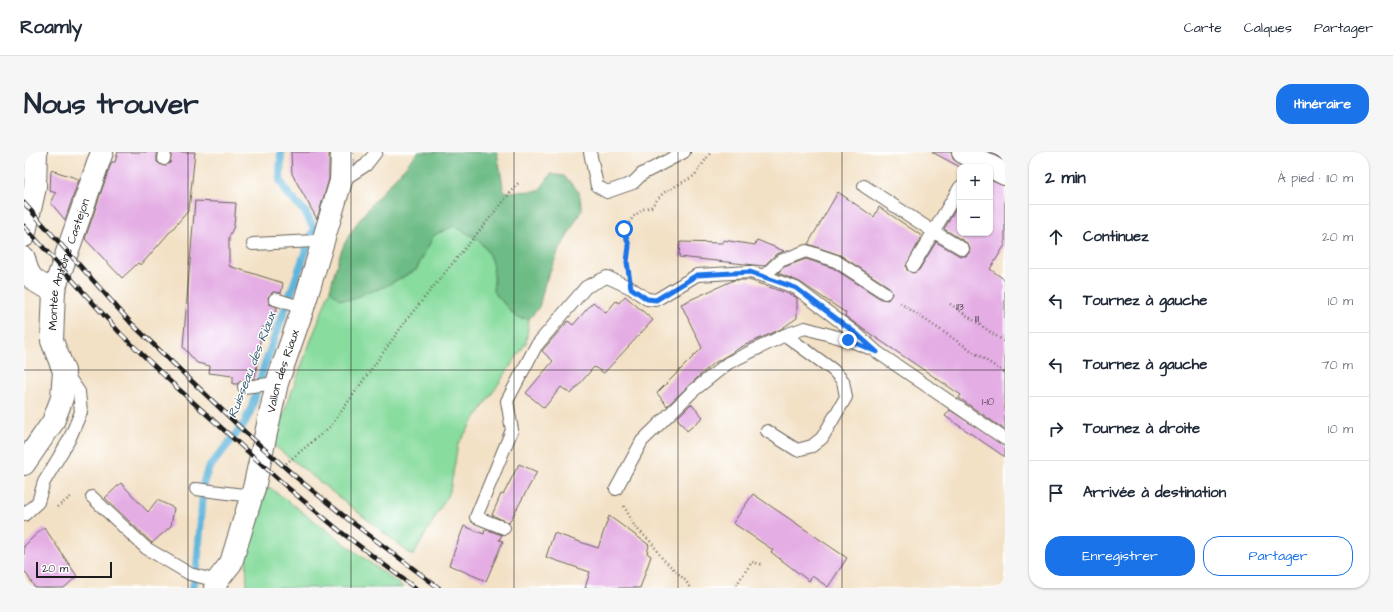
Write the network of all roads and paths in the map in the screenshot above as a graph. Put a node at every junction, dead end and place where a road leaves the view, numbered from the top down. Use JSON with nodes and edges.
{"nodes":[{"id":1,"x":36,"y":152,"type":"edge"},
{"id":2,"x":102,"y":152,"type":"edge"},
{"id":3,"x":342,"y":152,"type":"edge"},
{"id":4,"x":376,"y":152,"type":"edge"},
{"id":5,"x":590,"y":152,"type":"edge"},
{"id":6,"x":684,"y":152,"type":"edge"},
{"id":7,"x":711,"y":152,"type":"edge"},
{"id":8,"x":970,"y":159,"type":"edge"},
{"id":9,"x":1005,"y":174,"type":"edge"},
{"id":10,"x":341,"y":181,"type":"junction"},
{"id":11,"x":520,"y":181,"type":"dead end"},
{"id":12,"x":864,"y":186,"type":"dead end"},
{"id":13,"x":957,"y":192,"type":"edge"},
{"id":14,"x":934,"y":232,"type":"junction"},
{"id":15,"x":24,"y":236,"type":"edge"},
{"id":16,"x":319,"y":242,"type":"junction"},
{"id":17,"x":253,"y":244,"type":"dead end"},
{"id":18,"x":963,"y":249,"type":"dead end"},
{"id":19,"x":24,"y":258,"type":"edge"},
{"id":20,"x":913,"y":266,"type":"dead end"},
{"id":21,"x":764,"y":276,"type":"junction"},
{"id":22,"x":631,"y":288,"type":"junction"},
{"id":23,"x":54,"y":290,"type":"junction"},
{"id":24,"x":885,"y":293,"type":"joint"},
{"id":25,"x":275,"y":299,"type":"dead end"},
{"id":26,"x":950,"y":304,"type":"dead end"},
{"id":27,"x":297,"y":306,"type":"junction"},
{"id":28,"x":785,"y":335,"type":"junction"},
{"id":29,"x":1005,"y":342,"type":"edge"},
{"id":30,"x":877,"y":352,"type":"junction"},
{"id":31,"x":64,"y":371,"type":"junction"},
{"id":32,"x":1005,"y":373,"type":"edge"},
{"id":33,"x":273,"y":384,"type":"junction"},
{"id":34,"x":244,"y":387,"type":"dead end"},
{"id":35,"x":767,"y":431,"type":"dead end"},
{"id":36,"x":1005,"y":439,"type":"edge"},
{"id":37,"x":24,"y":464,"type":"edge"},
{"id":38,"x":196,"y":489,"type":"dead end"},
{"id":39,"x":616,"y":489,"type":"dead end"},
{"id":40,"x":253,"y":492,"type":"junction"},
{"id":41,"x":92,"y":497,"type":"joint"},
{"id":42,"x":38,"y":502,"type":"junction"},
{"id":43,"x":625,"y":509,"type":"dead end"},
{"id":44,"x":24,"y":515,"type":"edge"},
{"id":45,"x":504,"y":528,"type":"dead end"},
{"id":46,"x":764,"y":565,"type":"dead end"},
{"id":47,"x":206,"y":580,"type":"edge"},
{"id":48,"x":690,"y":588,"type":"edge"},
{"id":49,"x":734,"y":588,"type":"edge"}],
"edges":[{"from":1,"to":15,"type":"street"},
{"from":2,"to":23,"type":"street","name":"Montée Antoine Castejon"},
{"from":3,"to":10,"type":"street","name":"Vallon des Riaux"},
{"from":4,"to":10,"type":"lane"},
{"from":5,"to":6,"type":"lane"},
{"from":7,"to":22,"type":"path"},
{"from":8,"to":9,"type":"street"},
{"from":10,"to":16,"type":"street","name":"Vallon des Riaux"},
{"from":11,"to":40,"type":"path"},
{"from":12,"to":14,"type":"lane"},
{"from":13,"to":14,"type":"lane"},
{"from":14,"to":18,"type":"lane"},
{"from":14,"to":20,"type":"lane"},
{"from":16,"to":17,"type":"lane"},
{"from":16,"to":27,"type":"street","name":"Vallon des Riaux"},
{"from":19,"to":23,"type":"street"},
{"from":21,"to":22,"type":"lane"},
{"from":21,"to":24,"type":"lane"},
{"from":21,"to":30,"type":"lane"},
{"from":22,"to":45,"type":"lane"},
{"from":23,"to":31,"type":"street","name":"Montée Antoine Castejon"},
{"from":24,"to":32,"type":"path"},
{"from":25,"to":27,"type":"lane"},
{"from":26,"to":29,"type":"path"},
{"from":27,"to":33,"type":"street","name":"Vallon des Riaux"},
{"from":28,"to":30,"type":"lane"},
{"from":28,"to":35,"type":"lane"},
{"from":28,"to":39,"type":"lane"},
{"from":30,"to":36,"type":"lane"},
{"from":31,"to":37,"type":"street","name":"Montée Antoine Castejon"},
{"from":31,"to":42,"type":"lane"},
{"from":33,"to":34,"type":"lane"},
{"from":33,"to":40,"type":"street","name":"Vallon des Riaux"},
{"from":38,"to":40,"type":"lane"},
{"from":40,"to":47,"type":"street","name":"Vallon des Riaux"},
{"from":41,"to":42,"type":"path"},
{"from":41,"to":47,"type":"lane"},
{"from":42,"to":44,"type":"lane"},
{"from":43,"to":48,"type":"path"},
{"from":46,"to":49,"type":"path"}]}
